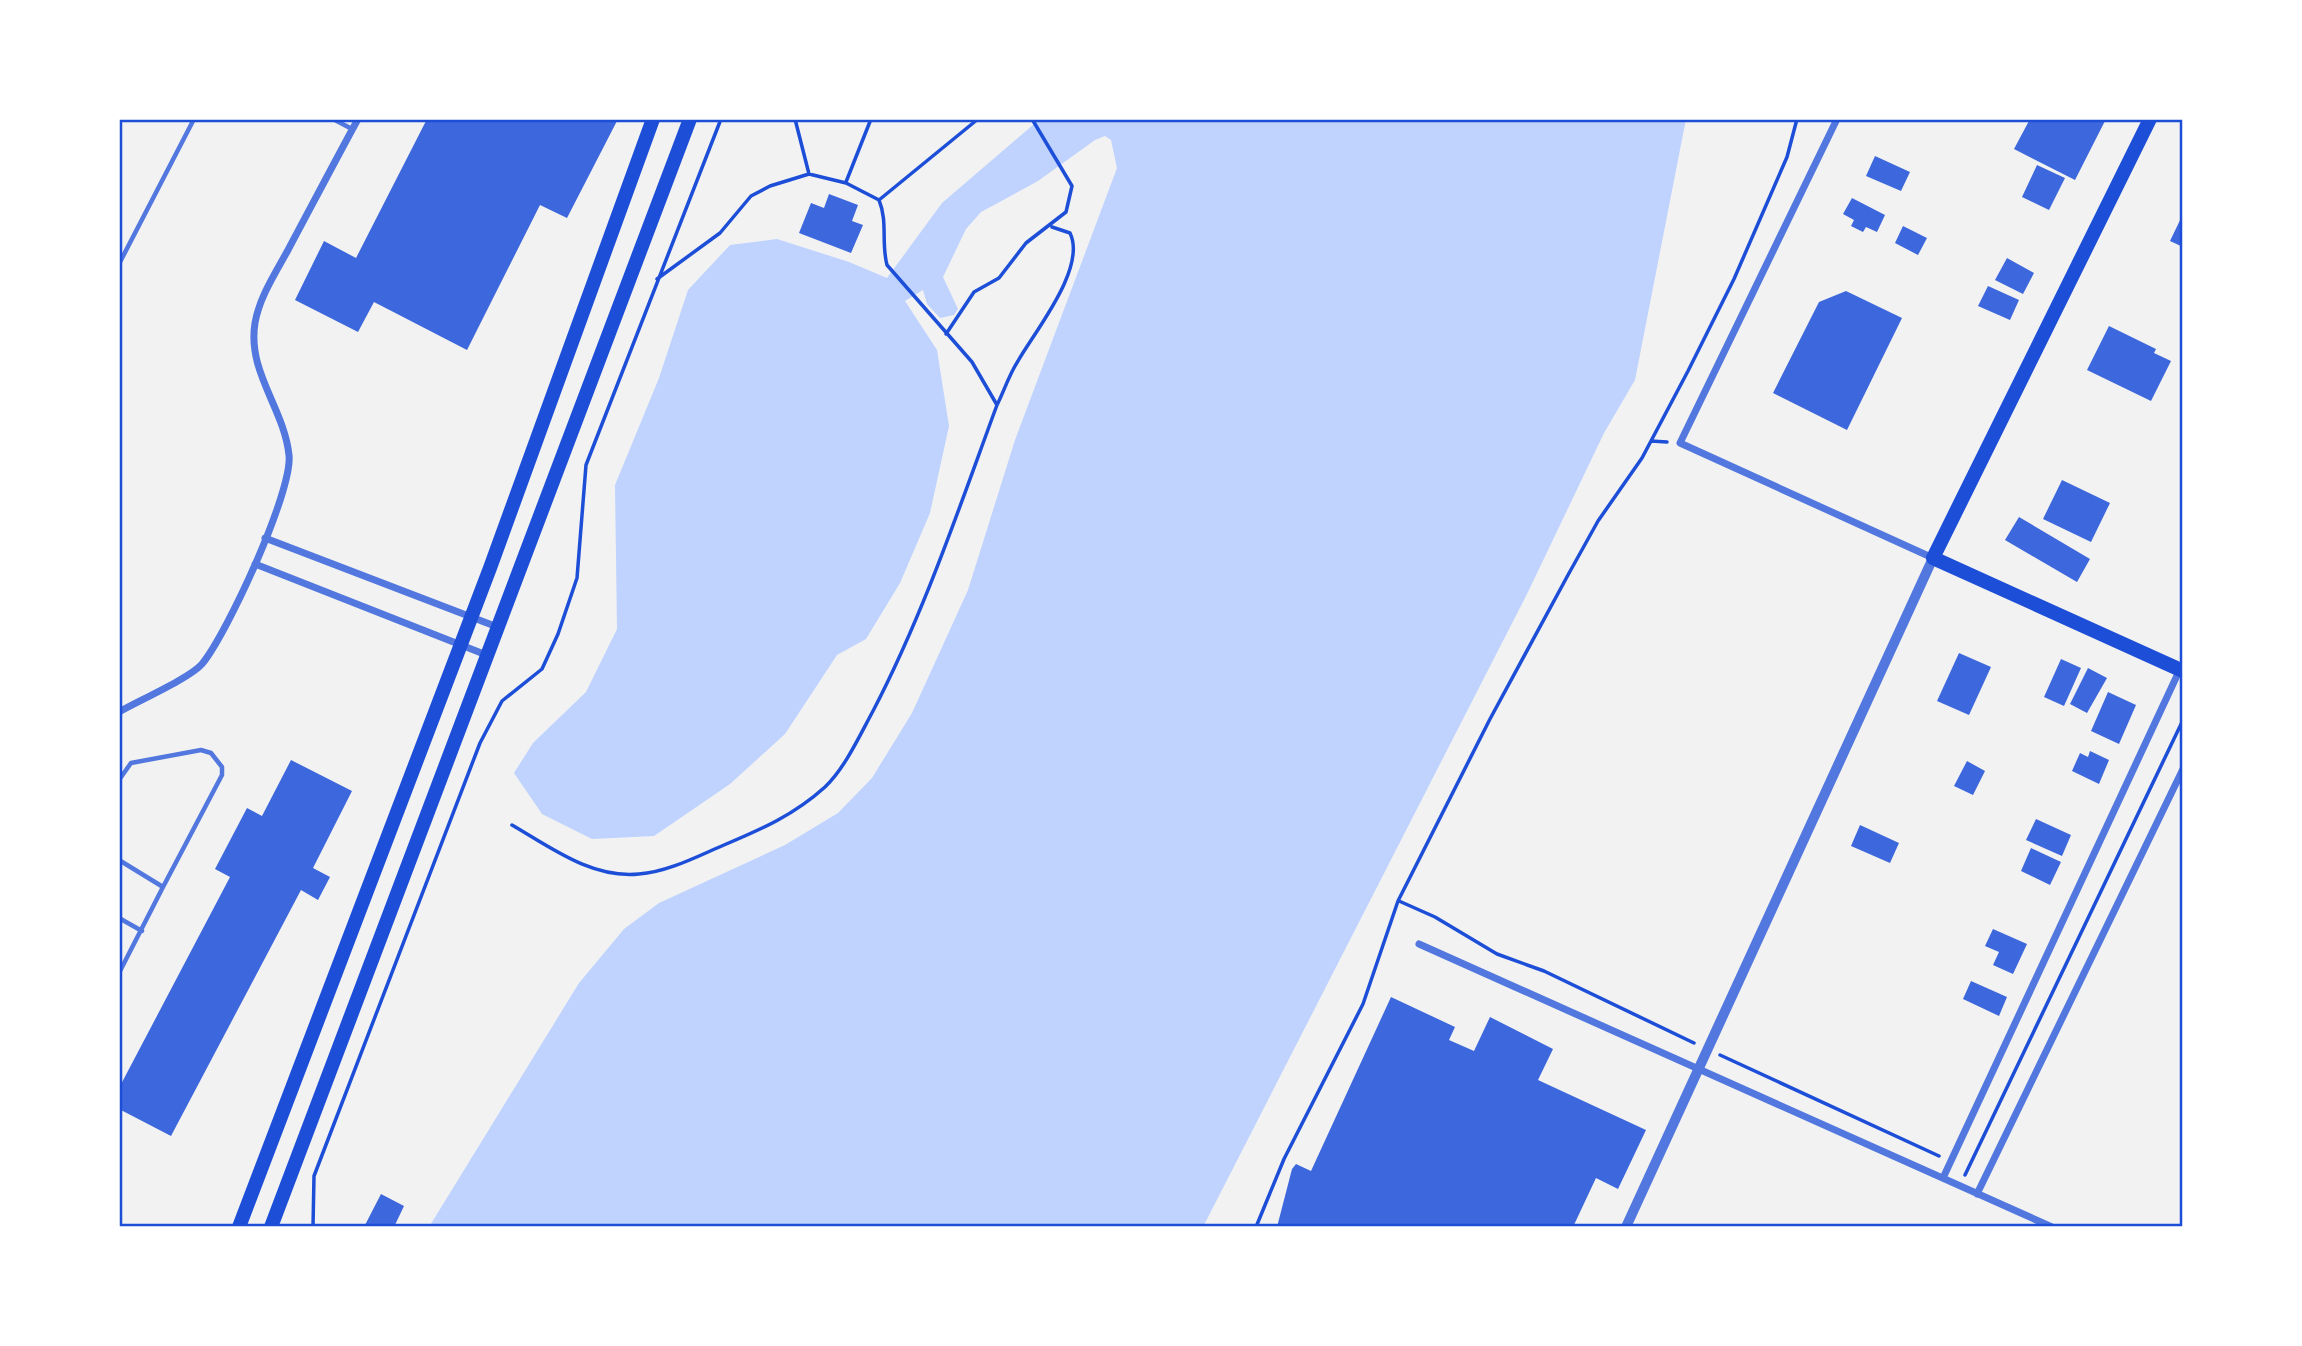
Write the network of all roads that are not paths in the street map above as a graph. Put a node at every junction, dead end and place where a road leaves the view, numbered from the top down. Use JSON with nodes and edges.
{"nodes":[{"id":1,"x":194,"y":119,"type":"edge"},
{"id":2,"x":333,"y":119,"type":"edge"},
{"id":3,"x":358,"y":119,"type":"edge"},
{"id":4,"x":653,"y":119,"type":"edge"},
{"id":5,"x":690,"y":119,"type":"edge"},
{"id":6,"x":1837,"y":119,"type":"edge"},
{"id":7,"x":2150,"y":119,"type":"edge"},
{"id":8,"x":352,"y":129,"type":"junction"},
{"id":9,"x":119,"y":264,"type":"edge"},
{"id":10,"x":265,"y":538,"type":"junction"},
{"id":11,"x":1933,"y":558,"type":"junction"},
{"id":12,"x":255,"y":564,"type":"junction"},
{"id":13,"x":471,"y":617,"type":"junction"},
{"id":14,"x":500,"y":628,"type":"junction"},
{"id":15,"x":461,"y":644,"type":"junction"},
{"id":16,"x":490,"y":656,"type":"junction"},
{"id":17,"x":2182,"y":668,"type":"edge"},
{"id":18,"x":119,"y":712,"type":"edge"},
{"id":19,"x":2183,"y":769,"type":"edge"},
{"id":20,"x":119,"y":780,"type":"edge"},
{"id":21,"x":119,"y":860,"type":"edge"},
{"id":22,"x":163,"y":887,"type":"junction"},
{"id":23,"x":119,"y":918,"type":"edge"},
{"id":24,"x":142,"y":931,"type":"junction"},
{"id":25,"x":1419,"y":944,"type":"dead end"},
{"id":26,"x":119,"y":973,"type":"edge"},
{"id":27,"x":1697,"y":1070,"type":"junction"},
{"id":28,"x":1942,"y":1178,"type":"junction"},
{"id":29,"x":1977,"y":1194,"type":"junction"},
{"id":30,"x":239,"y":1227,"type":"edge"},
{"id":31,"x":271,"y":1227,"type":"edge"},
{"id":32,"x":1626,"y":1227,"type":"edge"},
{"id":33,"x":2052,"y":1227,"type":"edge"}],
"edges":[{"from":1,"to":9,"type":"lane"},
{"from":2,"to":8,"type":"lane"},
{"from":3,"to":8,"type":"street"},
{"from":4,"to":13,"type":"main road"},
{"from":5,"to":14,"type":"main road"},
{"from":6,"to":11,"type":"street"},
{"from":7,"to":11,"type":"main road"},
{"from":8,"to":10,"type":"street"},
{"from":10,"to":12,"type":"street"},
{"from":10,"to":13,"type":"street"},
{"from":11,"to":17,"type":"main road"},
{"from":11,"to":27,"type":"street"},
{"from":12,"to":15,"type":"street"},
{"from":12,"to":18,"type":"street"},
{"from":13,"to":14,"type":"street"},
{"from":13,"to":15,"type":"main road"},
{"from":14,"to":16,"type":"main road"},
{"from":15,"to":16,"type":"street"},
{"from":15,"to":30,"type":"main road"},
{"from":16,"to":31,"type":"main road"},
{"from":17,"to":28,"type":"street"},
{"from":19,"to":29,"type":"street"},
{"from":20,"to":22,"type":"lane"},
{"from":21,"to":22,"type":"lane"},
{"from":22,"to":24,"type":"lane"},
{"from":23,"to":24,"type":"lane"},
{"from":24,"to":26,"type":"lane"},
{"from":25,"to":27,"type":"street"},
{"from":27,"to":28,"type":"street"},
{"from":27,"to":32,"type":"street"},
{"from":28,"to":29,"type":"street"},
{"from":29,"to":33,"type":"street"}]}
